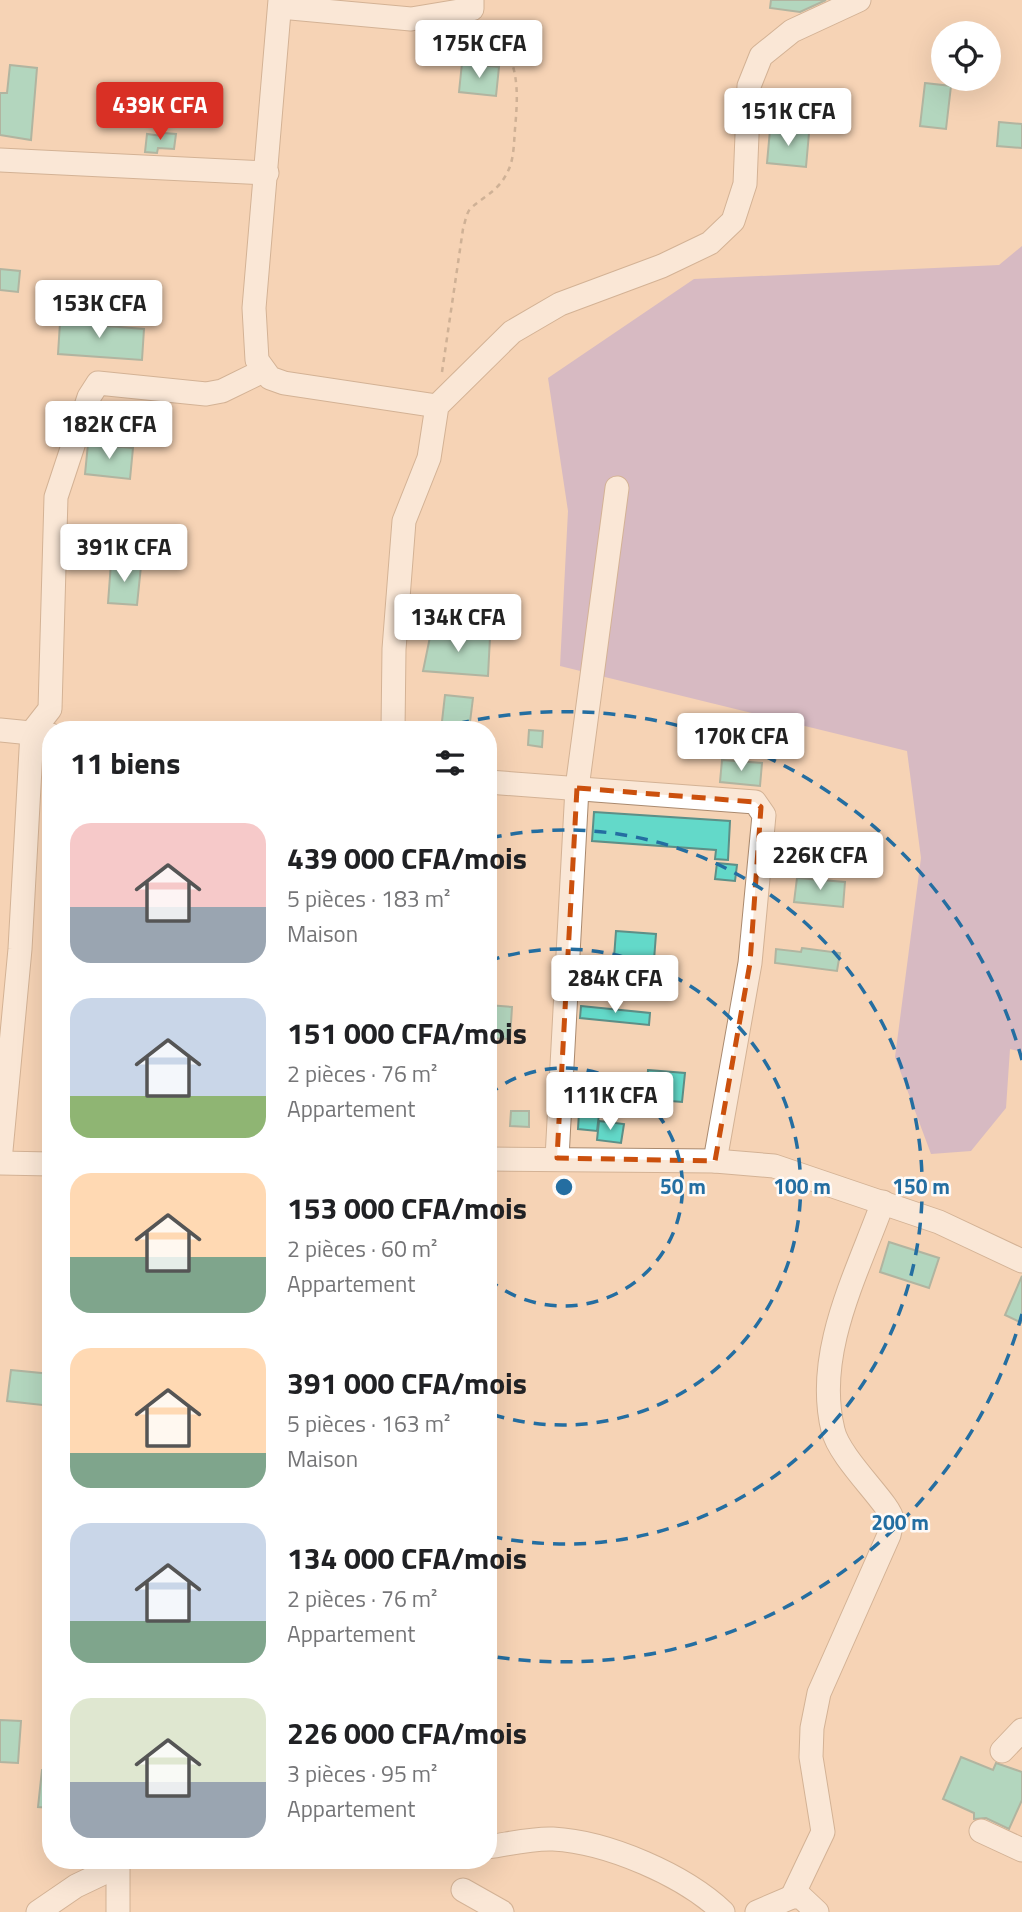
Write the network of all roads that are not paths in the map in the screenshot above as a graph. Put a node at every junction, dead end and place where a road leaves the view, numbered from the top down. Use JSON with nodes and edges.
{"nodes":[{"id":1,"x":859,"y":0,"type":"edge"},
{"id":2,"x":280,"y":4,"type":"edge"},
{"id":3,"x":472,"y":4,"type":"edge"},
{"id":4,"x":0,"y":160,"type":"edge"},
{"id":5,"x":267,"y":173,"type":"junction"},
{"id":6,"x":263,"y":371,"type":"junction"},
{"id":7,"x":437,"y":406,"type":"junction"},
{"id":8,"x":617,"y":488,"type":"dead end"},
{"id":9,"x":46,"y":721,"type":"edge"},
{"id":10,"x":393,"y":721,"type":"edge"},
{"id":11,"x":0,"y":730,"type":"edge"},
{"id":12,"x":41,"y":733,"type":"edge"},
{"id":13,"x":497,"y":783,"type":"edge"},
{"id":14,"x":577,"y":788,"type":"junction"},
{"id":15,"x":497,"y":1158,"type":"edge"},
{"id":16,"x":557,"y":1158,"type":"junction"},
{"id":17,"x":715,"y":1161,"type":"junction"},
{"id":18,"x":0,"y":1162,"type":"edge"},
{"id":19,"x":42,"y":1164,"type":"edge"},
{"id":20,"x":883,"y":1202,"type":"junction"},
{"id":21,"x":1022,"y":1261,"type":"edge"},
{"id":22,"x":1022,"y":1730,"type":"edge"},
{"id":23,"x":1002,"y":1751,"type":"dead end"},
{"id":24,"x":981,"y":1831,"type":"dead end"},
{"id":25,"x":497,"y":1846,"type":"edge"},
{"id":26,"x":1022,"y":1850,"type":"edge"},
{"id":27,"x":107,"y":1869,"type":"edge"},
{"id":28,"x":118,"y":1869,"type":"edge"},
{"id":29,"x":463,"y":1890,"type":"dead end"},
{"id":30,"x":792,"y":1897,"type":"junction"},
{"id":31,"x":38,"y":1912,"type":"edge"},
{"id":32,"x":118,"y":1912,"type":"edge"},
{"id":33,"x":502,"y":1912,"type":"edge"},
{"id":34,"x":723,"y":1912,"type":"edge"},
{"id":35,"x":757,"y":1912,"type":"edge"},
{"id":36,"x":817,"y":1912,"type":"edge"}],
"edges":[{"from":1,"to":7,"type":"street"},
{"from":2,"to":3,"type":"street"},
{"from":2,"to":5,"type":"street"},
{"from":4,"to":5,"type":"street"},
{"from":5,"to":6,"type":"street"},
{"from":6,"to":7,"type":"street"},
{"from":6,"to":9,"type":"street"},
{"from":7,"to":10,"type":"street"},
{"from":8,"to":14,"type":"street"},
{"from":11,"to":12,"type":"street"},
{"from":12,"to":18,"type":"street"},
{"from":13,"to":14,"type":"street"},
{"from":14,"to":16,"type":"street"},
{"from":14,"to":17,"type":"street"},
{"from":15,"to":16,"type":"street"},
{"from":16,"to":17,"type":"street"},
{"from":17,"to":20,"type":"street"},
{"from":18,"to":19,"type":"street"},
{"from":20,"to":21,"type":"street"},
{"from":20,"to":30,"type":"street"},
{"from":22,"to":23,"type":"street"},
{"from":24,"to":26,"type":"street"},
{"from":25,"to":34,"type":"street"},
{"from":27,"to":31,"type":"street"},
{"from":28,"to":32,"type":"street"},
{"from":29,"to":33,"type":"street"},
{"from":30,"to":35,"type":"street"},
{"from":30,"to":36,"type":"street"}]}
